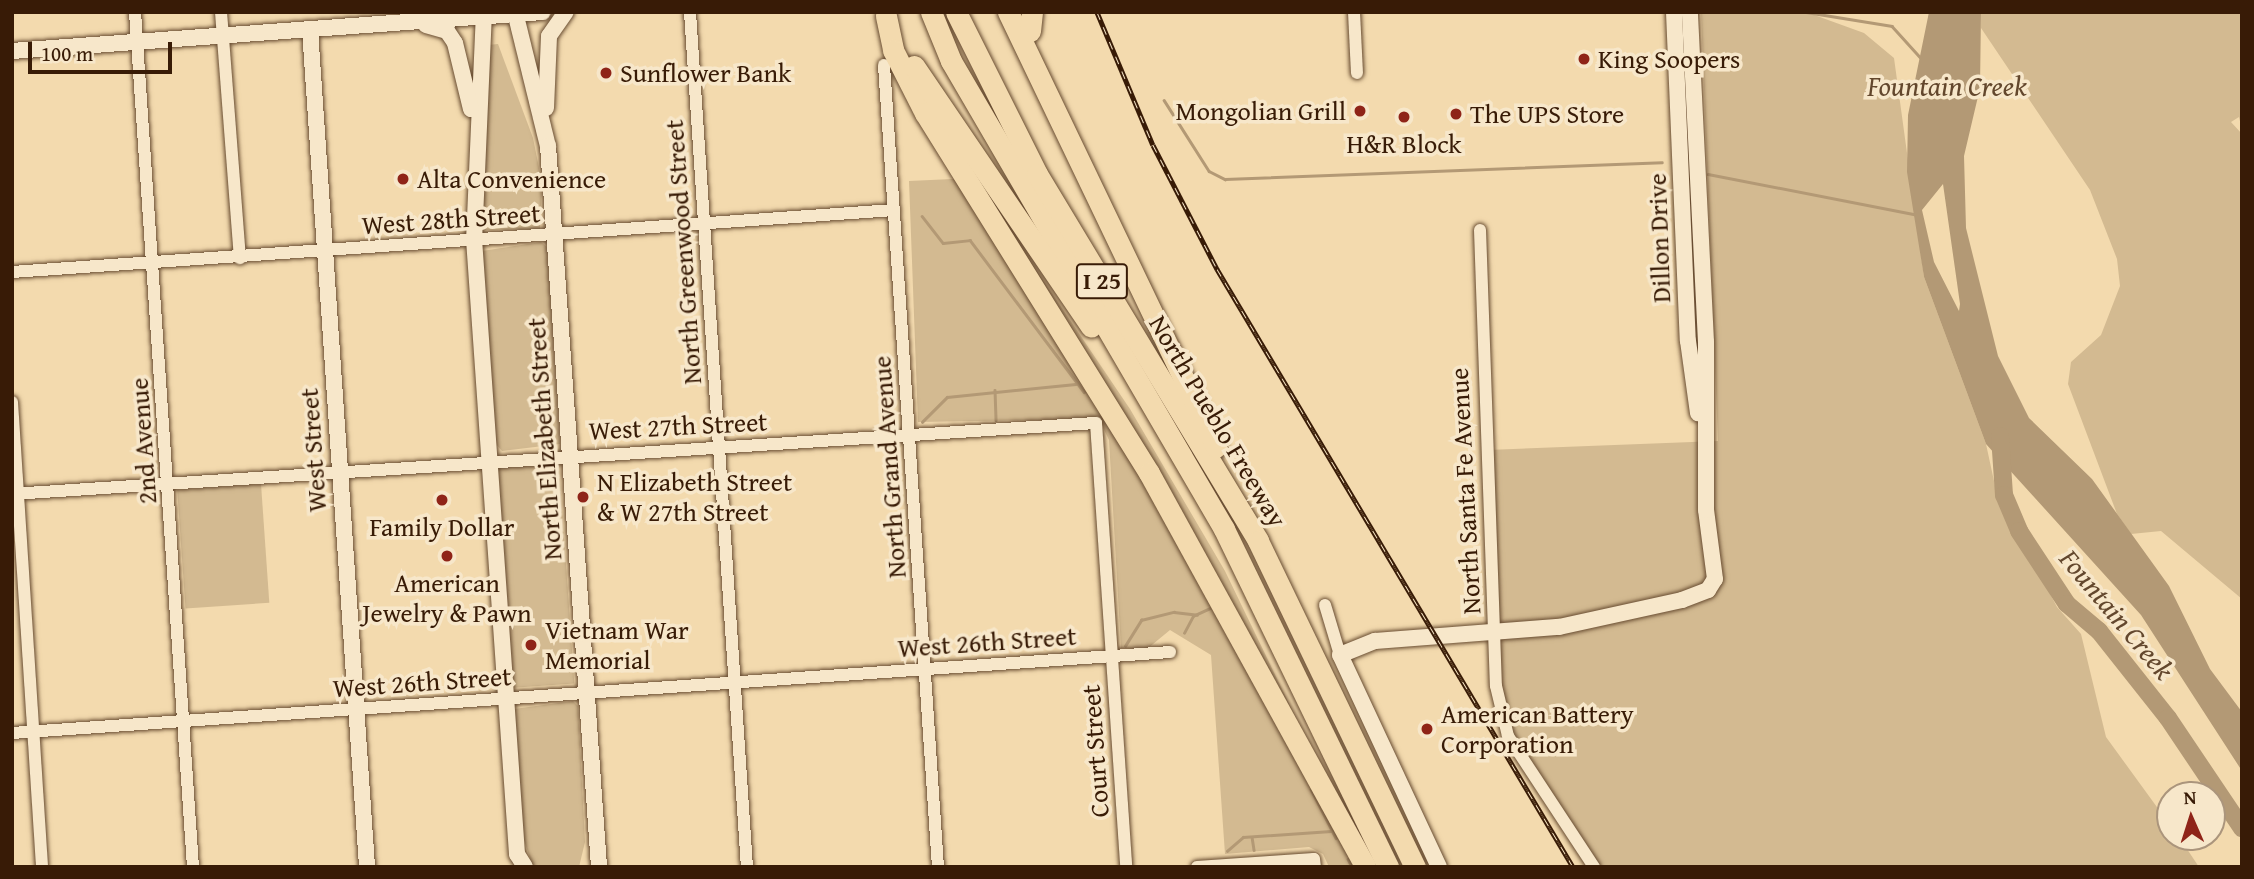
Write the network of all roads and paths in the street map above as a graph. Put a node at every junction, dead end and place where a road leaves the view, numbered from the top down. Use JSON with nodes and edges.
{"nodes":[{"id":1,"x":135,"y":12,"type":"edge"},
{"id":2,"x":221,"y":12,"type":"edge"},
{"id":3,"x":439,"y":12,"type":"edge"},
{"id":4,"x":543,"y":12,"type":"edge"},
{"id":5,"x":565,"y":12,"type":"edge"},
{"id":6,"x":690,"y":12,"type":"edge"},
{"id":7,"x":1008,"y":12,"type":"edge"},
{"id":8,"x":1354,"y":12,"type":"edge"},
{"id":9,"x":1674,"y":12,"type":"edge"},
{"id":10,"x":1690,"y":12,"type":"edge"},
{"id":11,"x":515,"y":13,"type":"edge"},
{"id":12,"x":957,"y":13,"type":"edge"},
{"id":13,"x":884,"y":14,"type":"edge"},
{"id":14,"x":484,"y":15,"type":"edge"},
{"id":15,"x":932,"y":15,"type":"edge"},
{"id":16,"x":1028,"y":19,"type":"edge"},
{"id":17,"x":417,"y":22,"type":"junction"},
{"id":18,"x":310,"y":30,"type":"junction"},
{"id":19,"x":222,"y":35,"type":"junction"},
{"id":20,"x":137,"y":41,"type":"junction"},
{"id":21,"x":12,"y":51,"type":"edge"},
{"id":22,"x":884,"y":65,"type":"dead end"},
{"id":23,"x":1357,"y":73,"type":"dead end"},
{"id":24,"x":1049,"y":97,"type":"junction"},
{"id":25,"x":474,"y":123,"type":"junction"},
{"id":26,"x":547,"y":138,"type":"junction"},
{"id":27,"x":894,"y":210,"type":"junction"},
{"id":28,"x":704,"y":223,"type":"junction"},
{"id":29,"x":1480,"y":230,"type":"dead end"},
{"id":30,"x":554,"y":234,"type":"junction"},
{"id":31,"x":474,"y":239,"type":"junction"},
{"id":32,"x":324,"y":251,"type":"junction"},
{"id":33,"x":240,"y":257,"type":"junction"},
{"id":34,"x":153,"y":263,"type":"junction"},
{"id":35,"x":12,"y":272,"type":"edge"},
{"id":36,"x":1147,"y":400,"type":"junction"},
{"id":37,"x":12,"y":402,"type":"edge"},
{"id":38,"x":1096,"y":423,"type":"joint"},
{"id":39,"x":909,"y":434,"type":"junction"},
{"id":40,"x":719,"y":447,"type":"junction"},
{"id":41,"x":569,"y":456,"type":"junction"},
{"id":42,"x":490,"y":460,"type":"junction"},
{"id":43,"x":1705,"y":460,"type":"junction"},
{"id":44,"x":339,"y":471,"type":"junction"},
{"id":45,"x":168,"y":482,"type":"junction"},
{"id":46,"x":14,"y":494,"type":"edge"},
{"id":47,"x":1258,"y":541,"type":"junction"},
{"id":48,"x":17,"y":589,"type":"edge"},
{"id":49,"x":1325,"y":605,"type":"dead end"},
{"id":50,"x":1496,"y":632,"type":"junction"},
{"id":51,"x":1170,"y":652,"type":"dead end"},
{"id":52,"x":1340,"y":654,"type":"junction"},
{"id":53,"x":1112,"y":656,"type":"junction"},
{"id":54,"x":925,"y":669,"type":"junction"},
{"id":55,"x":735,"y":683,"type":"junction"},
{"id":56,"x":585,"y":694,"type":"junction"},
{"id":57,"x":506,"y":699,"type":"junction"},
{"id":58,"x":356,"y":709,"type":"junction"},
{"id":59,"x":183,"y":721,"type":"junction"},
{"id":60,"x":33,"y":731,"type":"junction"},
{"id":61,"x":12,"y":733,"type":"edge"},
{"id":62,"x":595,"y":843,"type":"junction"},
{"id":63,"x":1315,"y":863,"type":"edge"},
{"id":64,"x":43,"y":867,"type":"edge"},
{"id":65,"x":193,"y":867,"type":"edge"},
{"id":66,"x":367,"y":867,"type":"edge"},
{"id":67,"x":525,"y":867,"type":"edge"},
{"id":68,"x":588,"y":867,"type":"edge"},
{"id":69,"x":598,"y":867,"type":"edge"},
{"id":70,"x":747,"y":867,"type":"edge"},
{"id":71,"x":939,"y":867,"type":"edge"},
{"id":72,"x":1126,"y":867,"type":"edge"},
{"id":73,"x":1197,"y":867,"type":"edge"},
{"id":74,"x":1366,"y":867,"type":"edge"},
{"id":75,"x":1388,"y":867,"type":"edge"},
{"id":76,"x":1415,"y":867,"type":"edge"},
{"id":77,"x":1438,"y":867,"type":"edge"},
{"id":78,"x":1594,"y":867,"type":"edge"}],
"edges":[{"from":1,"to":20,"type":"street","name":"2nd Avenue"},
{"from":2,"to":19,"type":"street"},
{"from":3,"to":17,"type":"street"},
{"from":4,"to":11,"type":"street"},
{"from":5,"to":26,"type":"street"},
{"from":6,"to":28,"type":"street","name":"North Greenwood Street"},
{"from":7,"to":24,"type":"highway"},
{"from":8,"to":23,"type":"street"},
{"from":9,"to":43,"type":"street","name":"Dillon Drive"},
{"from":10,"to":43,"type":"street","name":"Dillon Drive"},
{"from":11,"to":14,"type":"street"},
{"from":11,"to":26,"type":"street","name":"North Elizabeth Street"},
{"from":12,"to":47,"type":"highway","name":"North Pueblo Freeway","number":"I 25"},
{"from":13,"to":36,"type":"highway"},
{"from":13,"to":74,"type":"highway"},
{"from":14,"to":17,"type":"street"},
{"from":14,"to":25,"type":"street"},
{"from":15,"to":36,"type":"highway","name":"North Pueblo Freeway","number":"I 25"},
{"from":16,"to":24,"type":"highway"},
{"from":17,"to":18,"type":"street"},
{"from":17,"to":25,"type":"street"},
{"from":18,"to":19,"type":"street"},
{"from":18,"to":32,"type":"street","name":"West Street"},
{"from":19,"to":20,"type":"street"},
{"from":19,"to":33,"type":"street"},
{"from":20,"to":21,"type":"street"},
{"from":20,"to":34,"type":"street","name":"2nd Avenue"},
{"from":22,"to":27,"type":"street","name":"North Grand Avenue"},
{"from":24,"to":47,"type":"highway"},
{"from":25,"to":31,"type":"street"},
{"from":26,"to":30,"type":"street","name":"North Elizabeth Street"},
{"from":27,"to":28,"type":"street","name":"West 28th Street"},
{"from":27,"to":39,"type":"street","name":"North Grand Avenue"},
{"from":28,"to":30,"type":"street","name":"West 28th Street"},
{"from":28,"to":40,"type":"street","name":"North Greenwood Street"},
{"from":29,"to":50,"type":"street","name":"North Santa Fe Avenue"},
{"from":30,"to":31,"type":"street","name":"West 28th Street"},
{"from":30,"to":41,"type":"street","name":"North Elizabeth Street"},
{"from":31,"to":32,"type":"street","name":"West 28th Street"},
{"from":31,"to":42,"type":"street"},
{"from":32,"to":33,"type":"street","name":"West 28th Street"},
{"from":32,"to":44,"type":"street","name":"West Street"},
{"from":33,"to":34,"type":"street","name":"West 28th Street"},
{"from":34,"to":35,"type":"street","name":"West 28th Street"},
{"from":34,"to":45,"type":"street","name":"2nd Avenue"},
{"from":36,"to":75,"type":"highway","name":"North Pueblo Freeway","number":"I 25"},
{"from":37,"to":46,"type":"street"},
{"from":38,"to":39,"type":"street","name":"West 27th Street"},
{"from":38,"to":53,"type":"street","name":"Court Street"},
{"from":39,"to":40,"type":"street","name":"West 27th Street"},
{"from":39,"to":54,"type":"street","name":"North Grand Avenue"},
{"from":40,"to":41,"type":"street","name":"West 27th Street"},
{"from":40,"to":55,"type":"street","name":"North Greenwood Street"},
{"from":41,"to":42,"type":"street","name":"West 27th Street"},
{"from":41,"to":56,"type":"street","name":"North Elizabeth Street"},
{"from":42,"to":44,"type":"street","name":"West 27th Street"},
{"from":42,"to":57,"type":"street"},
{"from":43,"to":50,"type":"street","name":"Dillon Drive"},
{"from":44,"to":45,"type":"street","name":"West 27th Street"},
{"from":44,"to":58,"type":"street","name":"West Street"},
{"from":45,"to":46,"type":"street","name":"West 27th Street"},
{"from":45,"to":59,"type":"street","name":"2nd Avenue"},
{"from":46,"to":48,"type":"street"},
{"from":47,"to":76,"type":"highway","name":"North Pueblo Freeway","number":"I 25"},
{"from":48,"to":60,"type":"street"},
{"from":49,"to":52,"type":"street"},
{"from":50,"to":52,"type":"street","name":"North Santa Fe Avenue"},
{"from":50,"to":78,"type":"street"},
{"from":51,"to":53,"type":"street","name":"West 26th Street"},
{"from":52,"to":77,"type":"street"},
{"from":53,"to":54,"type":"street","name":"West 26th Street"},
{"from":53,"to":72,"type":"street","name":"Court Street"},
{"from":54,"to":55,"type":"street","name":"West 26th Street"},
{"from":54,"to":71,"type":"street","name":"North Grand Avenue"},
{"from":55,"to":56,"type":"street","name":"West 26th Street"},
{"from":55,"to":70,"type":"street","name":"North Greenwood Street"},
{"from":56,"to":57,"type":"street","name":"West 26th Street"},
{"from":56,"to":62,"type":"street","name":"North Elizabeth Street"},
{"from":57,"to":58,"type":"street","name":"West 26th Street"},
{"from":57,"to":67,"type":"street"},
{"from":58,"to":59,"type":"street","name":"West 26th Street"},
{"from":58,"to":66,"type":"street","name":"West Street"},
{"from":59,"to":60,"type":"street","name":"West 26th Street"},
{"from":59,"to":65,"type":"street","name":"2nd Avenue"},
{"from":60,"to":61,"type":"street","name":"West 26th Street"},
{"from":60,"to":64,"type":"street"},
{"from":62,"to":68,"type":"street"},
{"from":62,"to":69,"type":"street","name":"North Elizabeth Street"},
{"from":63,"to":73,"type":"street"}]}
